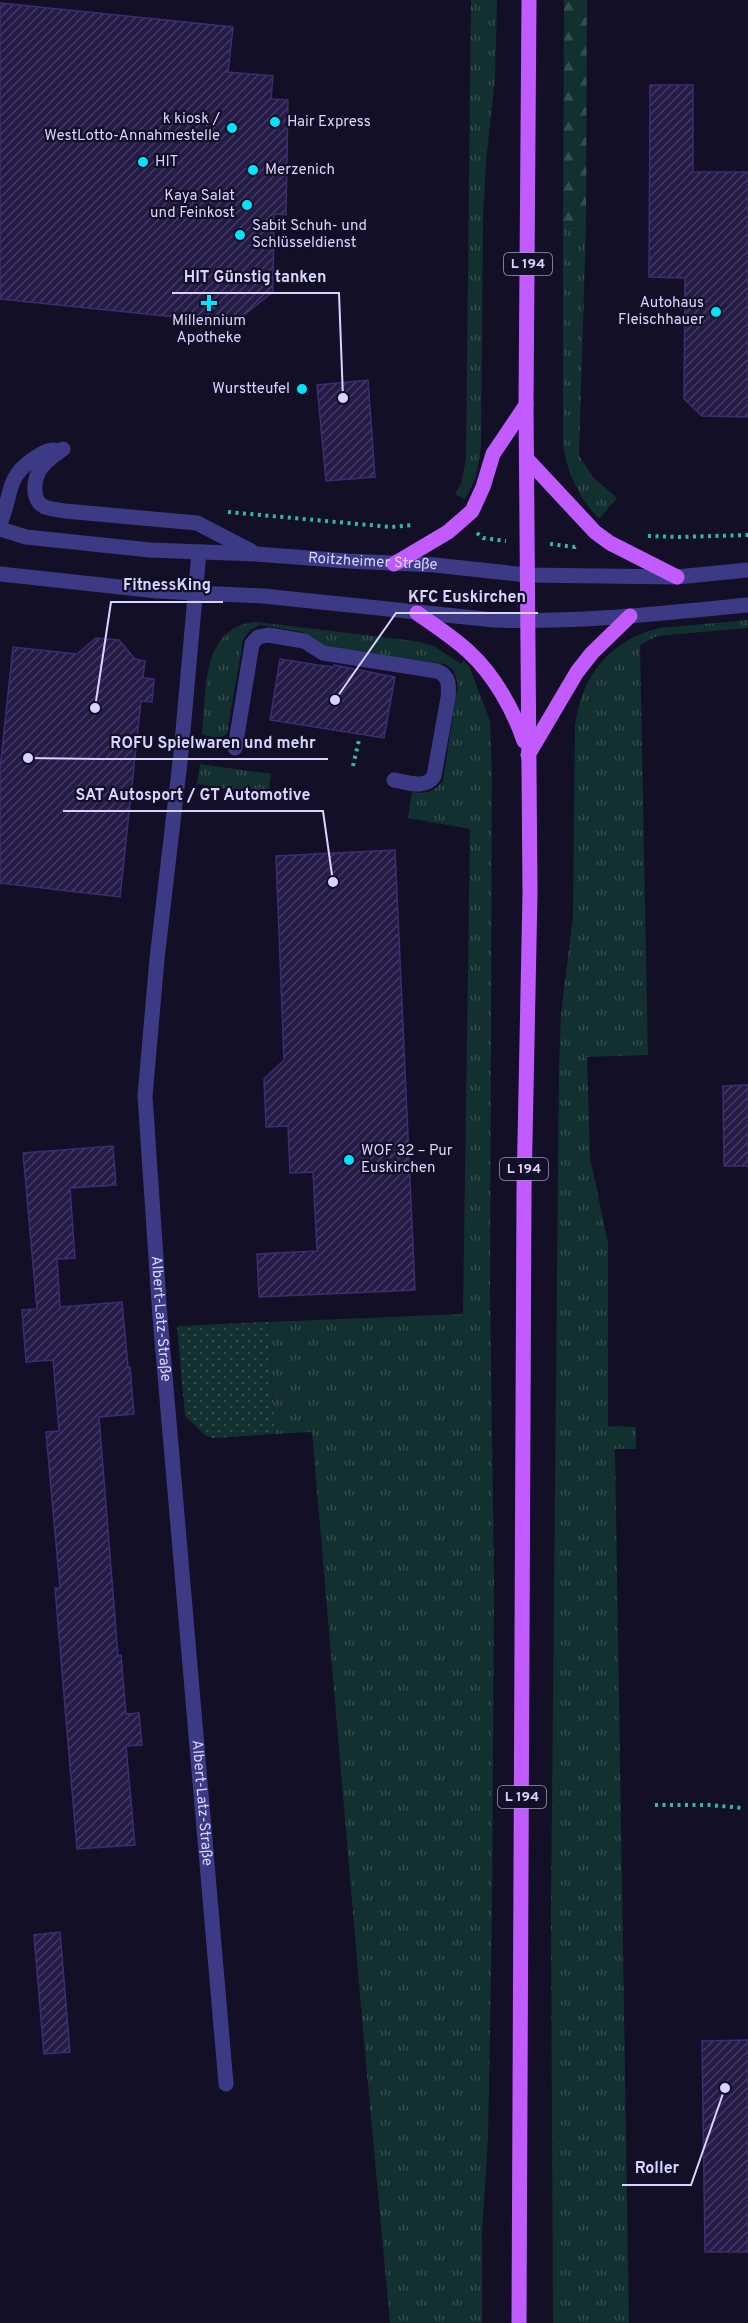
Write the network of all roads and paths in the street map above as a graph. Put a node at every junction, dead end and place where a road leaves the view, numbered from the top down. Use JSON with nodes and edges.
{"nodes":[{"id":1,"x":529,"y":0,"type":"edge"},
{"id":2,"x":526,"y":405,"type":"junction"},
{"id":3,"x":527,"y":459,"type":"junction"},
{"id":4,"x":220,"y":512,"type":"dead end"},
{"id":5,"x":0,"y":523,"type":"edge"},
{"id":6,"x":418,"y":524,"type":"dead end"},
{"id":7,"x":0,"y":529,"type":"edge"},
{"id":8,"x":199,"y":552,"type":"junction"},
{"id":9,"x":256,"y":554,"type":"junction"},
{"id":10,"x":394,"y":564,"type":"junction"},
{"id":11,"x":748,"y":570,"type":"edge"},
{"id":12,"x":0,"y":573,"type":"edge"},
{"id":13,"x":527,"y":575,"type":"junction"},
{"id":14,"x":677,"y":577,"type":"junction"},
{"id":15,"x":195,"y":592,"type":"junction"},
{"id":16,"x":748,"y":605,"type":"edge"},
{"id":17,"x":417,"y":613,"type":"junction"},
{"id":18,"x":630,"y":616,"type":"junction"},
{"id":19,"x":527,"y":621,"type":"junction"},
{"id":20,"x":359,"y":740,"type":"dead end"},
{"id":21,"x":235,"y":748,"type":"dead end"},
{"id":22,"x":528,"y":755,"type":"junction"},
{"id":23,"x":354,"y":766,"type":"dead end"},
{"id":24,"x":394,"y":780,"type":"dead end"},
{"id":25,"x":655,"y":1805,"type":"dead end"},
{"id":26,"x":742,"y":1808,"type":"dead end"},
{"id":27,"x":226,"y":2084,"type":"dead end"},
{"id":28,"x":519,"y":2323,"type":"edge"}],
"edges":[{"from":1,"to":2,"type":"main road","number":"L 194"},
{"from":2,"to":3,"type":"main road","number":"L 194"},
{"from":2,"to":10,"type":"main road"},
{"from":3,"to":13,"type":"main road","number":"L 194"},
{"from":3,"to":14,"type":"main road"},
{"from":4,"to":6,"type":"path"},
{"from":5,"to":9,"type":"street"},
{"from":7,"to":8,"type":"street","name":"Roitzheimer Straße"},
{"from":8,"to":9,"type":"street","name":"Roitzheimer Straße"},
{"from":8,"to":15,"type":"street","name":"Albert-Latz-Straße"},
{"from":9,"to":10,"type":"street","name":"Roitzheimer Straße"},
{"from":10,"to":13,"type":"street","name":"Roitzheimer Straße"},
{"from":11,"to":14,"type":"street","name":"Roitzheimer Straße"},
{"from":12,"to":15,"type":"street"},
{"from":13,"to":14,"type":"street","name":"Roitzheimer Straße"},
{"from":13,"to":19,"type":"main road","number":"L 194"},
{"from":15,"to":17,"type":"street"},
{"from":15,"to":27,"type":"street","name":"Albert-Latz-Straße"},
{"from":16,"to":18,"type":"street"},
{"from":17,"to":19,"type":"street"},
{"from":17,"to":22,"type":"main road","number":"L 194"},
{"from":18,"to":19,"type":"street"},
{"from":18,"to":22,"type":"main road"},
{"from":19,"to":22,"type":"main road","number":"L 194"},
{"from":20,"to":23,"type":"path"},
{"from":21,"to":24,"type":"street"},
{"from":22,"to":28,"type":"main road","number":"L 194"},
{"from":25,"to":26,"type":"path"}]}
